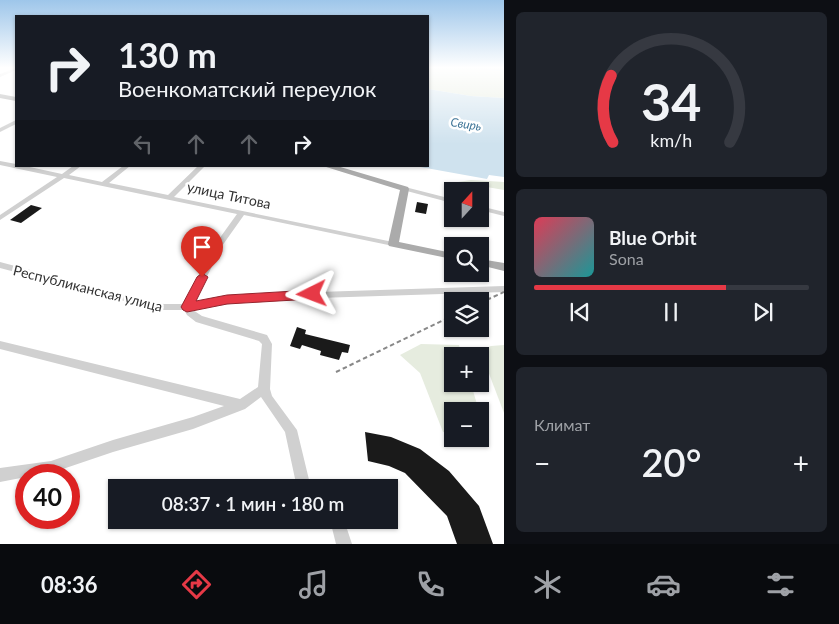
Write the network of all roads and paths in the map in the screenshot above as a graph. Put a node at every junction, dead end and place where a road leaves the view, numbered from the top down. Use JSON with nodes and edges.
{"nodes":[{"id":1,"x":0,"y":96,"type":"edge"},
{"id":2,"x":15,"y":99,"type":"edge"},
{"id":3,"x":15,"y":122,"type":"edge"},
{"id":4,"x":0,"y":130,"type":"edge"},
{"id":5,"x":0,"y":163,"type":"edge"},
{"id":6,"x":15,"y":166,"type":"edge"},
{"id":7,"x":19,"y":167,"type":"edge"},
{"id":8,"x":76,"y":167,"type":"edge"},
{"id":9,"x":126,"y":167,"type":"edge"},
{"id":10,"x":201,"y":167,"type":"edge"},
{"id":11,"x":330,"y":167,"type":"edge"},
{"id":12,"x":63,"y":176,"type":"junction"},
{"id":13,"x":104,"y":184,"type":"junction"},
{"id":14,"x":405,"y":190,"type":"junction"},
{"id":15,"x":169,"y":198,"type":"junction"},
{"id":16,"x":444,"y":199,"type":"edge"},
{"id":17,"x":489,"y":210,"type":"edge"},
{"id":18,"x":242,"y":213,"type":"junction"},
{"id":19,"x":504,"y":214,"type":"edge"},
{"id":20,"x":0,"y":218,"type":"edge"},
{"id":21,"x":393,"y":244,"type":"junction"},
{"id":22,"x":444,"y":254,"type":"edge"},
{"id":23,"x":489,"y":264,"type":"edge"},
{"id":24,"x":0,"y":265,"type":"edge"},
{"id":25,"x":504,"y":267,"type":"edge"},
{"id":26,"x":504,"y":289,"type":"edge"},
{"id":27,"x":187,"y":307,"type":"junction"},
{"id":28,"x":0,"y":345,"type":"edge"},
{"id":29,"x":264,"y":389,"type":"junction"},
{"id":30,"x":241,"y":405,"type":"junction"},
{"id":31,"x":1,"y":476,"type":"edge"},
{"id":32,"x":302,"y":479,"type":"edge"},
{"id":33,"x":340,"y":529,"type":"edge"},
{"id":34,"x":344,"y":544,"type":"edge"}],
"edges":[{"from":1,"to":2,"type":"main road"},
{"from":3,"to":4,"type":"street"},
{"from":5,"to":6,"type":"street","name":"улица Титова"},
{"from":7,"to":12,"type":"street","name":"улица Титова"},
{"from":8,"to":12,"type":"street"},
{"from":9,"to":13,"type":"street"},
{"from":10,"to":15,"type":"street"},
{"from":11,"to":14,"type":"main road"},
{"from":12,"to":13,"type":"street","name":"улица Титова"},
{"from":12,"to":20,"type":"street"},
{"from":13,"to":15,"type":"street","name":"улица Титова"},
{"from":14,"to":16,"type":"street"},
{"from":14,"to":21,"type":"main road"},
{"from":15,"to":18,"type":"street","name":"улица Титова"},
{"from":17,"to":19,"type":"street"},
{"from":18,"to":21,"type":"street","name":"улица Титова"},
{"from":18,"to":27,"type":"street"},
{"from":21,"to":22,"type":"main road","name":"улица Титова"},
{"from":23,"to":25,"type":"main road"},
{"from":24,"to":27,"type":"street","name":"Республиканская улица"},
{"from":26,"to":27,"type":"street","name":"Республиканская улица"},
{"from":27,"to":29,"type":"street"},
{"from":28,"to":30,"type":"street"},
{"from":29,"to":30,"type":"street"},
{"from":29,"to":32,"type":"street"},
{"from":30,"to":31,"type":"street"},
{"from":33,"to":34,"type":"street"}]}
